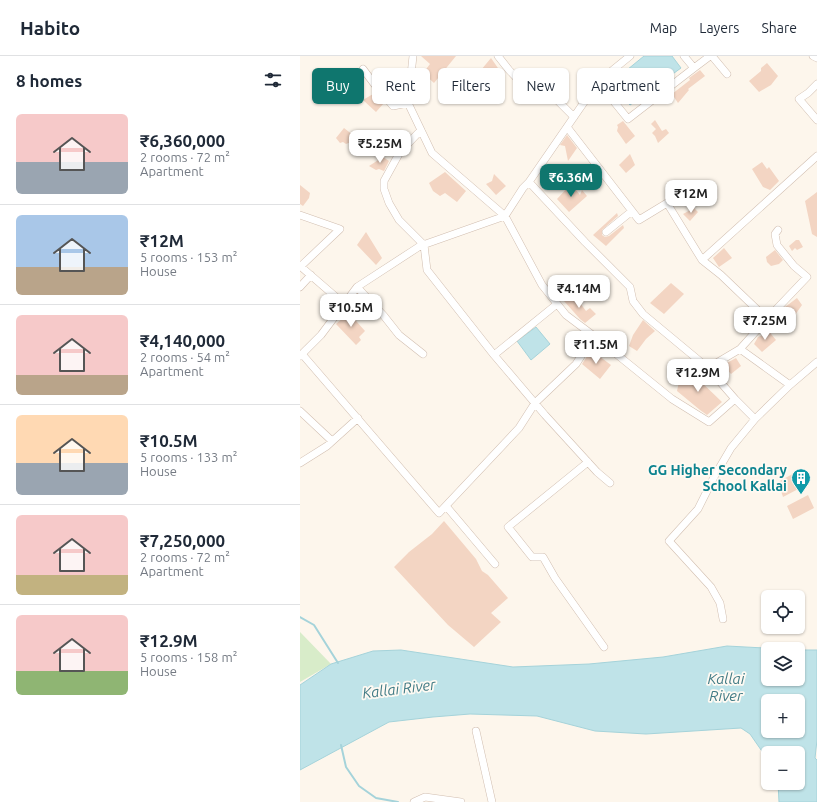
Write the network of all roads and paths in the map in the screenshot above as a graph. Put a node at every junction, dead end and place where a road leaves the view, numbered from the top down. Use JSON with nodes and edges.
{"nodes":[{"id":1,"x":413,"y":56,"type":"edge"},
{"id":2,"x":498,"y":56,"type":"edge"},
{"id":3,"x":630,"y":56,"type":"edge"},
{"id":4,"x":684,"y":56,"type":"edge"},
{"id":5,"x":711,"y":56,"type":"edge"},
{"id":6,"x":813,"y":56,"type":"edge"},
{"id":7,"x":817,"y":58,"type":"edge"},
{"id":8,"x":412,"y":68,"type":"edge"},
{"id":9,"x":615,"y":68,"type":"edge"},
{"id":10,"x":694,"y":68,"type":"junction"},
{"id":11,"x":364,"y":70,"type":"edge"},
{"id":12,"x":727,"y":74,"type":"dead end"},
{"id":13,"x":372,"y":81,"type":"edge"},
{"id":14,"x":674,"y":83,"type":"edge"},
{"id":15,"x":817,"y":84,"type":"edge"},
{"id":16,"x":392,"y":104,"type":"edge"},
{"id":17,"x":403,"y":104,"type":"edge"},
{"id":18,"x":408,"y":104,"type":"edge"},
{"id":19,"x":583,"y":104,"type":"edge"},
{"id":20,"x":616,"y":104,"type":"edge"},
{"id":21,"x":647,"y":104,"type":"edge"},
{"id":22,"x":574,"y":117,"type":"junction"},
{"id":23,"x":817,"y":120,"type":"edge"},
{"id":24,"x":566,"y":128,"type":"junction"},
{"id":25,"x":421,"y":130,"type":"junction"},
{"id":26,"x":817,"y":156,"type":"edge"},
{"id":27,"x":529,"y":182,"type":"junction"},
{"id":28,"x":632,"y":211,"type":"junction"},
{"id":29,"x":300,"y":215,"type":"edge"},
{"id":30,"x":505,"y":216,"type":"junction"},
{"id":31,"x":778,"y":230,"type":"dead end"},
{"id":32,"x":606,"y":232,"type":"dead end"},
{"id":33,"x":424,"y":245,"type":"junction"},
{"id":34,"x":702,"y":260,"type":"junction"},
{"id":35,"x":300,"y":266,"type":"edge"},
{"id":36,"x":311,"y":275,"type":"junction"},
{"id":37,"x":300,"y":287,"type":"edge"},
{"id":38,"x":357,"y":287,"type":"junction"},
{"id":39,"x":344,"y":304,"type":"junction"},
{"id":40,"x":557,"y":304,"type":"junction"},
{"id":41,"x":767,"y":319,"type":"junction"},
{"id":42,"x":594,"y":336,"type":"junction"},
{"id":43,"x":740,"y":349,"type":"junction"},
{"id":44,"x":423,"y":354,"type":"dead end"},
{"id":45,"x":301,"y":355,"type":"edge"},
{"id":46,"x":494,"y":355,"type":"junction"},
{"id":47,"x":817,"y":362,"type":"edge"},
{"id":48,"x":708,"y":368,"type":"junction"},
{"id":49,"x":790,"y":385,"type":"junction"},
{"id":50,"x":735,"y":400,"type":"junction"},
{"id":51,"x":535,"y":403,"type":"junction"},
{"id":52,"x":300,"y":412,"type":"edge"},
{"id":53,"x":358,"y":418,"type":"junction"},
{"id":54,"x":756,"y":419,"type":"junction"},
{"id":55,"x":332,"y":441,"type":"junction"},
{"id":56,"x":588,"y":462,"type":"junction"},
{"id":57,"x":300,"y":463,"type":"edge"},
{"id":58,"x":610,"y":483,"type":"dead end"},
{"id":59,"x":446,"y":506,"type":"junction"},
{"id":60,"x":495,"y":564,"type":"dead end"},
{"id":61,"x":723,"y":619,"type":"dead end"},
{"id":62,"x":604,"y":647,"type":"dead end"},
{"id":63,"x":476,"y":731,"type":"dead end"},
{"id":64,"x":414,"y":802,"type":"edge"},
{"id":65,"x":461,"y":802,"type":"edge"},
{"id":66,"x":492,"y":802,"type":"edge"}],
"edges":[{"from":1,"to":8,"type":"street"},
{"from":2,"to":22,"type":"street"},
{"from":3,"to":9,"type":"street"},
{"from":4,"to":10,"type":"street"},
{"from":5,"to":10,"type":"street"},
{"from":5,"to":12,"type":"street"},
{"from":6,"to":7,"type":"street"},
{"from":10,"to":14,"type":"street"},
{"from":11,"to":13,"type":"street"},
{"from":15,"to":23,"type":"street"},
{"from":16,"to":17,"type":"street"},
{"from":18,"to":25,"type":"street"},
{"from":19,"to":22,"type":"street"},
{"from":20,"to":21,"type":"street"},
{"from":22,"to":24,"type":"street"},
{"from":24,"to":27,"type":"street"},
{"from":24,"to":28,"type":"street"},
{"from":25,"to":30,"type":"street"},
{"from":25,"to":33,"type":"street"},
{"from":26,"to":34,"type":"street"},
{"from":27,"to":30,"type":"street"},
{"from":27,"to":48,"type":"street"},
{"from":28,"to":32,"type":"street"},
{"from":28,"to":34,"type":"street"},
{"from":29,"to":35,"type":"street"},
{"from":30,"to":33,"type":"street"},
{"from":30,"to":40,"type":"street"},
{"from":31,"to":41,"type":"street"},
{"from":33,"to":38,"type":"street"},
{"from":33,"to":46,"type":"street"},
{"from":34,"to":41,"type":"street"},
{"from":35,"to":36,"type":"street"},
{"from":36,"to":37,"type":"street"},
{"from":36,"to":39,"type":"street"},
{"from":38,"to":39,"type":"street"},
{"from":38,"to":44,"type":"street"},
{"from":39,"to":45,"type":"street"},
{"from":40,"to":42,"type":"street"},
{"from":40,"to":46,"type":"street"},
{"from":41,"to":43,"type":"street"},
{"from":42,"to":50,"type":"street"},
{"from":42,"to":51,"type":"street"},
{"from":43,"to":48,"type":"street"},
{"from":43,"to":49,"type":"street"},
{"from":45,"to":53,"type":"street"},
{"from":46,"to":51,"type":"street"},
{"from":47,"to":49,"type":"street"},
{"from":48,"to":50,"type":"street"},
{"from":49,"to":54,"type":"street"},
{"from":50,"to":54,"type":"street"},
{"from":51,"to":56,"type":"street"},
{"from":51,"to":59,"type":"street"},
{"from":52,"to":55,"type":"street"},
{"from":53,"to":55,"type":"street"},
{"from":53,"to":59,"type":"street"},
{"from":54,"to":61,"type":"street"},
{"from":55,"to":57,"type":"street"},
{"from":56,"to":58,"type":"street"},
{"from":56,"to":62,"type":"street"},
{"from":59,"to":60,"type":"street"},
{"from":63,"to":66,"type":"street"},
{"from":64,"to":65,"type":"street"}]}
